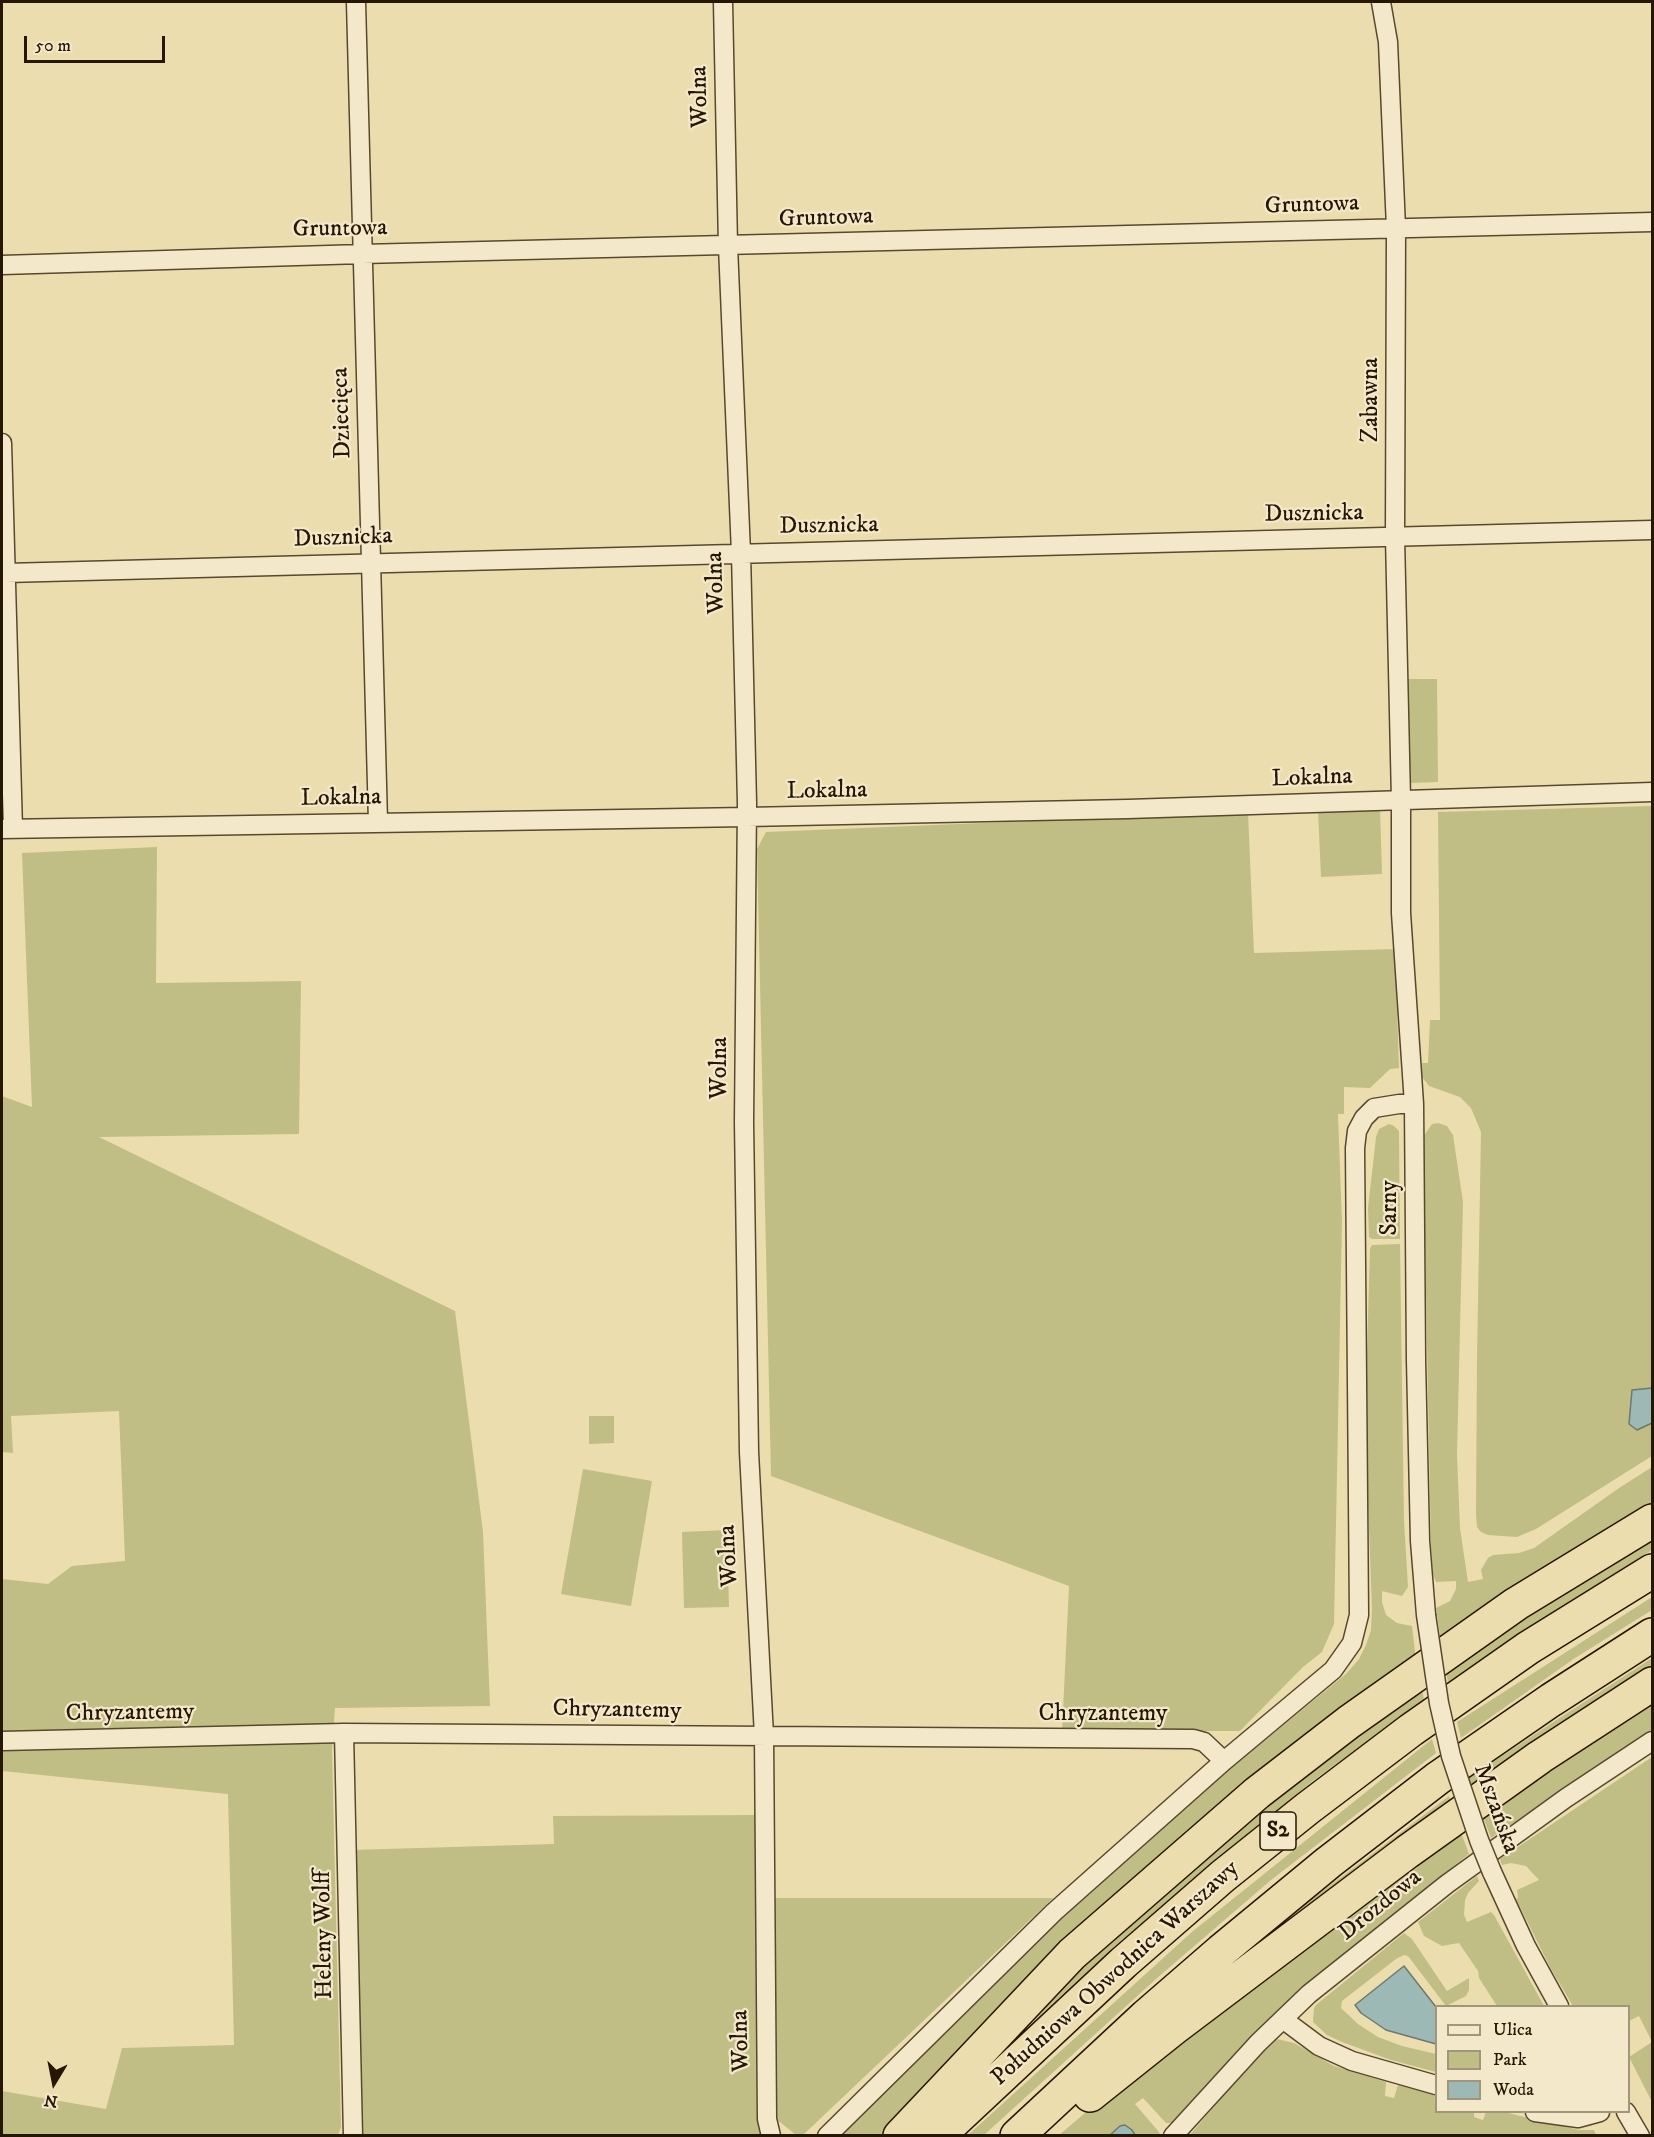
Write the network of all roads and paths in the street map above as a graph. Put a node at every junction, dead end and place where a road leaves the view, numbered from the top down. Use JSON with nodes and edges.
{"nodes":[{"id":1,"x":356,"y":2,"type":"edge"},
{"id":2,"x":723,"y":2,"type":"edge"},
{"id":3,"x":1381,"y":2,"type":"edge"},
{"id":4,"x":1653,"y":222,"type":"edge"},
{"id":5,"x":1396,"y":228,"type":"junction"},
{"id":6,"x":728,"y":246,"type":"junction"},
{"id":7,"x":362,"y":254,"type":"junction"},
{"id":8,"x":2,"y":265,"type":"edge"},
{"id":9,"x":2,"y":443,"type":"edge"},
{"id":10,"x":1653,"y":530,"type":"edge"},
{"id":11,"x":1395,"y":537,"type":"junction"},
{"id":12,"x":741,"y":553,"type":"junction"},
{"id":13,"x":372,"y":562,"type":"junction"},
{"id":14,"x":6,"y":573,"type":"junction"},
{"id":15,"x":1653,"y":792,"type":"edge"},
{"id":16,"x":1401,"y":800,"type":"junction"},
{"id":17,"x":747,"y":817,"type":"junction"},
{"id":18,"x":378,"y":822,"type":"junction"},
{"id":19,"x":7,"y":829,"type":"edge"},
{"id":20,"x":1414,"y":1104,"type":"junction"},
{"id":21,"x":1653,"y":1521,"type":"edge"},
{"id":22,"x":1653,"y":1571,"type":"edge"},
{"id":23,"x":1426,"y":1615,"type":"joint"},
{"id":24,"x":1653,"y":1635,"type":"edge"},
{"id":25,"x":1653,"y":1684,"type":"edge"},
{"id":26,"x":344,"y":1733,"type":"junction"},
{"id":27,"x":764,"y":1736,"type":"junction"},
{"id":28,"x":2,"y":1741,"type":"edge"},
{"id":29,"x":1653,"y":1742,"type":"edge"},
{"id":30,"x":1224,"y":1761,"type":"junction"},
{"id":31,"x":1558,"y":2005,"type":"edge"},
{"id":32,"x":1284,"y":2020,"type":"junction"},
{"id":33,"x":1435,"y":2084,"type":"edge"},
{"id":34,"x":1542,"y":2113,"type":"edge"},
{"id":35,"x":1596,"y":2113,"type":"edge"},
{"id":36,"x":1627,"y":2113,"type":"edge"},
{"id":37,"x":353,"y":2136,"type":"edge"},
{"id":38,"x":771,"y":2136,"type":"edge"},
{"id":39,"x":827,"y":2136,"type":"edge"},
{"id":40,"x":900,"y":2136,"type":"edge"},
{"id":41,"x":938,"y":2136,"type":"edge"},
{"id":42,"x":1017,"y":2136,"type":"edge"},
{"id":43,"x":1042,"y":2136,"type":"edge"},
{"id":44,"x":1173,"y":2136,"type":"edge"},
{"id":45,"x":1640,"y":2136,"type":"edge"}],
"edges":[{"from":1,"to":7,"type":"street","name":"Dziecięca"},
{"from":2,"to":6,"type":"street","name":"Wolna"},
{"from":3,"to":5,"type":"street","name":"Zabawna"},
{"from":4,"to":5,"type":"street","name":"Gruntowa"},
{"from":5,"to":6,"type":"street","name":"Gruntowa"},
{"from":5,"to":11,"type":"street","name":"Zabawna"},
{"from":6,"to":7,"type":"street","name":"Gruntowa"},
{"from":6,"to":12,"type":"street","name":"Wolna"},
{"from":7,"to":8,"type":"street","name":"Gruntowa"},
{"from":7,"to":13,"type":"street","name":"Dziecięca"},
{"from":9,"to":14,"type":"street"},
{"from":10,"to":11,"type":"street","name":"Dusznicka"},
{"from":11,"to":12,"type":"street","name":"Dusznicka"},
{"from":11,"to":16,"type":"street","name":"Zabawna"},
{"from":12,"to":13,"type":"street","name":"Dusznicka"},
{"from":12,"to":17,"type":"street","name":"Wolna"},
{"from":13,"to":14,"type":"street","name":"Dusznicka"},
{"from":13,"to":18,"type":"street","name":"Dziecięca"},
{"from":14,"to":19,"type":"street"},
{"from":15,"to":16,"type":"street","name":"Lokalna"},
{"from":16,"to":17,"type":"street","name":"Lokalna"},
{"from":16,"to":20,"type":"street","name":"Sarny"},
{"from":17,"to":18,"type":"street","name":"Lokalna"},
{"from":17,"to":27,"type":"street","name":"Wolna"},
{"from":18,"to":19,"type":"street","name":"Lokalna"},
{"from":20,"to":23,"type":"street","name":"Sarny"},
{"from":20,"to":30,"type":"street"},
{"from":21,"to":40,"type":"highway"},
{"from":22,"to":41,"type":"highway","name":"Południowa Obwodnica Warszawy","number":"S2"},
{"from":23,"to":31,"type":"street","name":"Mszańska","bridge":true},
{"from":24,"to":42,"type":"highway","number":"S2"},
{"from":25,"to":43,"type":"highway"},
{"from":26,"to":27,"type":"street","name":"Chryzantemy"},
{"from":26,"to":28,"type":"street","name":"Chryzantemy"},
{"from":26,"to":37,"type":"street","name":"Heleny Wolff"},
{"from":27,"to":30,"type":"street","name":"Chryzantemy"},
{"from":27,"to":38,"type":"street","name":"Wolna"},
{"from":29,"to":32,"type":"street","name":"Drozdowa"},
{"from":30,"to":39,"type":"street"},
{"from":32,"to":33,"type":"street"},
{"from":32,"to":44,"type":"street","name":"Drozdowa"},
{"from":34,"to":35,"type":"street"},
{"from":36,"to":45,"type":"street"}]}
